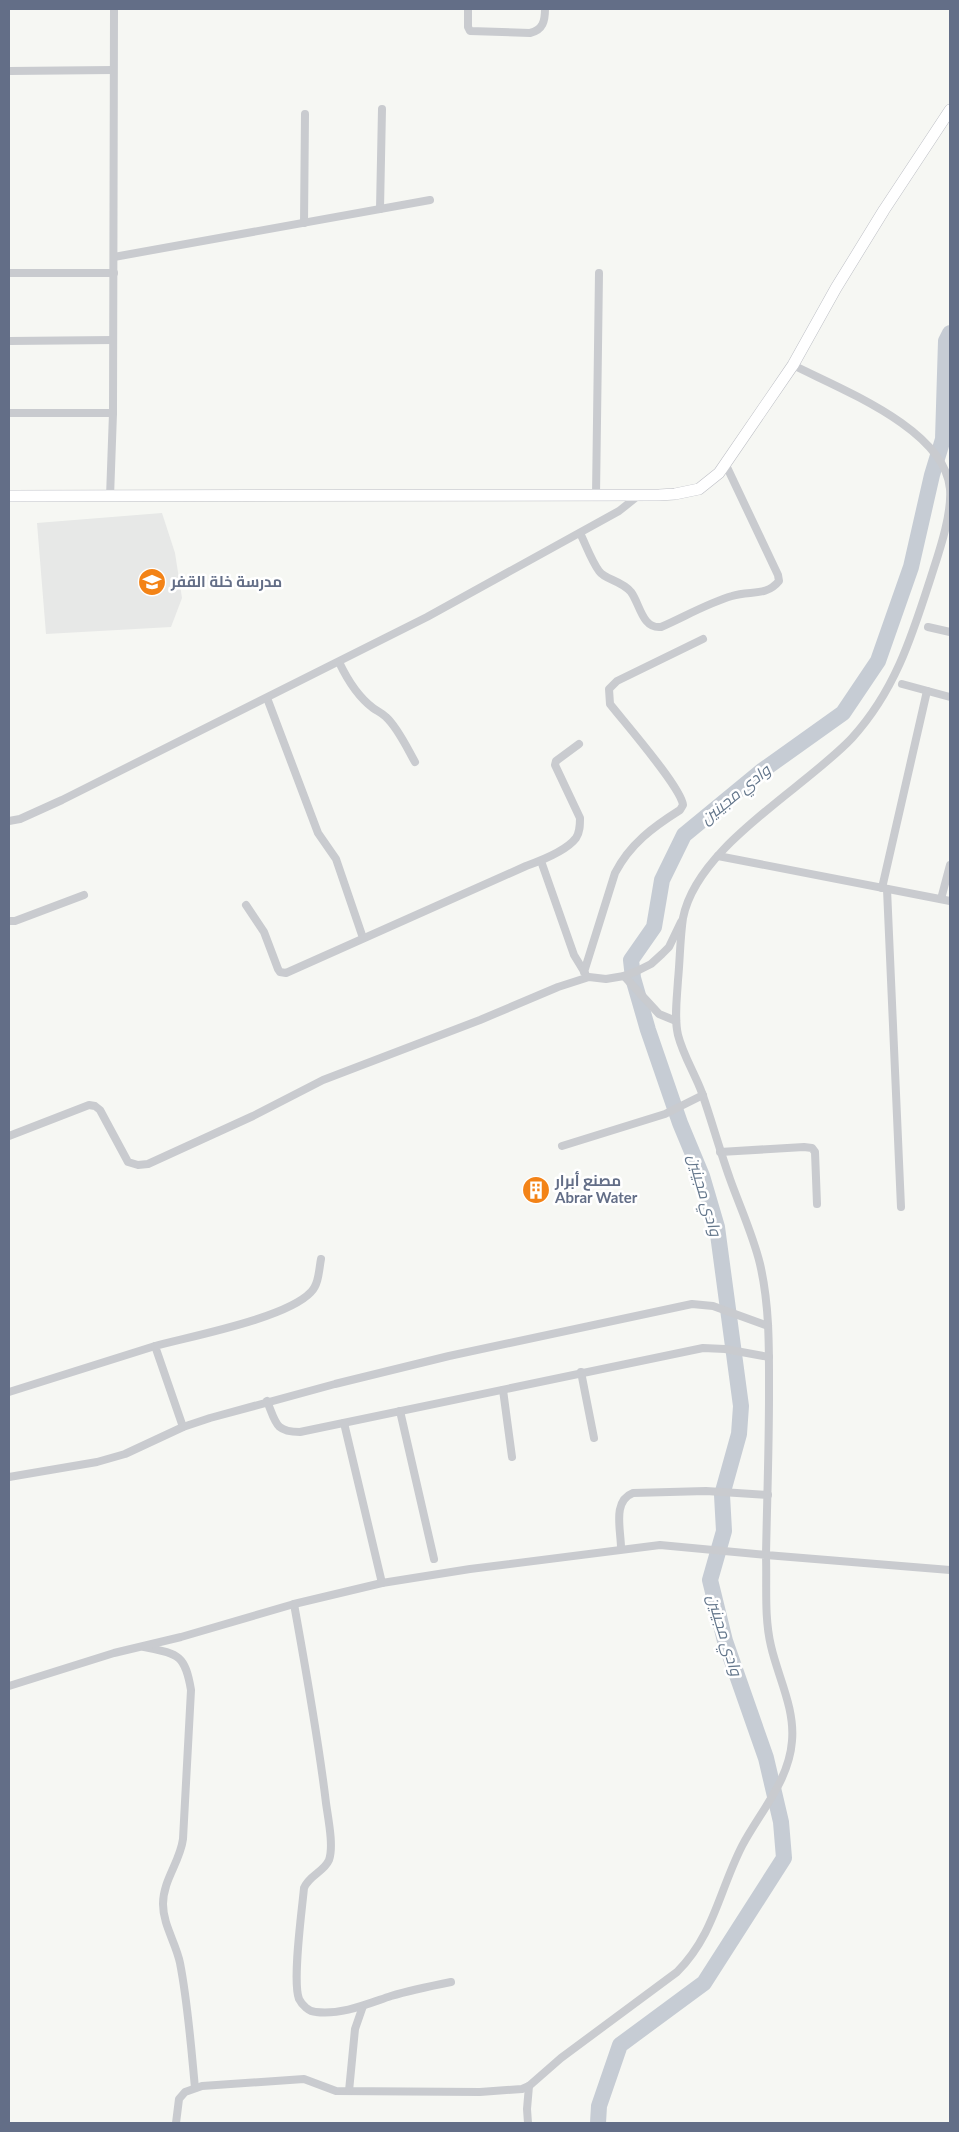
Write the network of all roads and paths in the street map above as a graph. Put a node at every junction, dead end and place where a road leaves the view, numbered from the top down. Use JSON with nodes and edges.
{"nodes":[{"id":1,"x":114,"y":9,"type":"edge"},
{"id":2,"x":468,"y":9,"type":"edge"},
{"id":3,"x":544,"y":9,"type":"edge"},
{"id":4,"x":113,"y":70,"type":"junction"},
{"id":5,"x":9,"y":71,"type":"edge"},
{"id":6,"x":382,"y":109,"type":"dead end"},
{"id":7,"x":950,"y":110,"type":"edge"},
{"id":8,"x":305,"y":114,"type":"dead end"},
{"id":9,"x":430,"y":200,"type":"dead end"},
{"id":10,"x":380,"y":209,"type":"junction"},
{"id":11,"x":304,"y":222,"type":"junction"},
{"id":12,"x":114,"y":257,"type":"junction"},
{"id":13,"x":9,"y":273,"type":"edge"},
{"id":14,"x":114,"y":273,"type":"junction"},
{"id":15,"x":599,"y":273,"type":"dead end"},
{"id":16,"x":113,"y":340,"type":"junction"},
{"id":17,"x":9,"y":341,"type":"edge"},
{"id":18,"x":793,"y":365,"type":"junction"},
{"id":19,"x":9,"y":413,"type":"edge"},
{"id":20,"x":113,"y":413,"type":"junction"},
{"id":21,"x":725,"y":463,"type":"junction"},
{"id":22,"x":596,"y":495,"type":"junction"},
{"id":23,"x":639,"y":495,"type":"junction"},
{"id":24,"x":9,"y":496,"type":"edge"},
{"id":25,"x":110,"y":497,"type":"junction"},
{"id":26,"x":580,"y":533,"type":"junction"},
{"id":27,"x":928,"y":627,"type":"dead end"},
{"id":28,"x":950,"y":632,"type":"edge"},
{"id":29,"x":704,"y":638,"type":"dead end"},
{"id":30,"x":339,"y":662,"type":"junction"},
{"id":31,"x":902,"y":684,"type":"dead end"},
{"id":32,"x":927,"y":691,"type":"junction"},
{"id":33,"x":950,"y":697,"type":"edge"},
{"id":34,"x":267,"y":698,"type":"junction"},
{"id":35,"x":578,"y":744,"type":"dead end"},
{"id":36,"x":415,"y":762,"type":"dead end"},
{"id":37,"x":9,"y":821,"type":"edge"},
{"id":38,"x":718,"y":856,"type":"junction"},
{"id":39,"x":541,"y":861,"type":"junction"},
{"id":40,"x":950,"y":865,"type":"edge"},
{"id":41,"x":884,"y":889,"type":"junction"},
{"id":42,"x":84,"y":894,"type":"dead end"},
{"id":43,"x":941,"y":900,"type":"junction"},
{"id":44,"x":950,"y":901,"type":"edge"},
{"id":45,"x":246,"y":905,"type":"dead end"},
{"id":46,"x":684,"y":915,"type":"junction"},
{"id":47,"x":9,"y":921,"type":"edge"},
{"id":48,"x":363,"y":938,"type":"junction"},
{"id":49,"x":586,"y":975,"type":"junction"},
{"id":50,"x":624,"y":976,"type":"junction"},
{"id":51,"x":676,"y":1021,"type":"junction"},
{"id":52,"x":702,"y":1095,"type":"junction"},
{"id":53,"x":9,"y":1136,"type":"edge"},
{"id":54,"x":562,"y":1146,"type":"dead end"},
{"id":55,"x":720,"y":1152,"type":"junction"},
{"id":56,"x":817,"y":1204,"type":"dead end"},
{"id":57,"x":901,"y":1207,"type":"dead end"},
{"id":58,"x":321,"y":1259,"type":"dead end"},
{"id":59,"x":768,"y":1326,"type":"junction"},
{"id":60,"x":155,"y":1346,"type":"junction"},
{"id":61,"x":769,"y":1357,"type":"junction"},
{"id":62,"x":581,"y":1372,"type":"junction"},
{"id":63,"x":503,"y":1390,"type":"junction"},
{"id":64,"x":9,"y":1392,"type":"edge"},
{"id":65,"x":267,"y":1401,"type":"junction"},
{"id":66,"x":400,"y":1410,"type":"junction"},
{"id":67,"x":344,"y":1423,"type":"junction"},
{"id":68,"x":183,"y":1427,"type":"junction"},
{"id":69,"x":594,"y":1438,"type":"dead end"},
{"id":70,"x":512,"y":1457,"type":"dead end"},
{"id":71,"x":9,"y":1477,"type":"edge"},
{"id":72,"x":768,"y":1495,"type":"junction"},
{"id":73,"x":621,"y":1548,"type":"junction"},
{"id":74,"x":766,"y":1555,"type":"junction"},
{"id":75,"x":434,"y":1559,"type":"dead end"},
{"id":76,"x":950,"y":1570,"type":"edge"},
{"id":77,"x":382,"y":1583,"type":"junction"},
{"id":78,"x":294,"y":1604,"type":"junction"},
{"id":79,"x":141,"y":1647,"type":"junction"},
{"id":80,"x":9,"y":1686,"type":"edge"},
{"id":81,"x":451,"y":1982,"type":"dead end"},
{"id":82,"x":363,"y":2006,"type":"junction"},
{"id":83,"x":529,"y":2086,"type":"junction"},
{"id":84,"x":195,"y":2088,"type":"junction"},
{"id":85,"x":349,"y":2091,"type":"junction"},
{"id":86,"x":176,"y":2122,"type":"edge"},
{"id":87,"x":528,"y":2123,"type":"edge"}],
"edges":[{"from":1,"to":4,"type":"street"},
{"from":2,"to":3,"type":"street"},
{"from":4,"to":5,"type":"street"},
{"from":4,"to":12,"type":"street"},
{"from":6,"to":10,"type":"street"},
{"from":7,"to":18,"type":"street"},
{"from":8,"to":11,"type":"street"},
{"from":9,"to":10,"type":"street"},
{"from":10,"to":11,"type":"street"},
{"from":11,"to":12,"type":"street"},
{"from":12,"to":14,"type":"street"},
{"from":13,"to":14,"type":"street"},
{"from":14,"to":16,"type":"street"},
{"from":15,"to":22,"type":"street"},
{"from":16,"to":17,"type":"street"},
{"from":16,"to":20,"type":"street"},
{"from":18,"to":21,"type":"street"},
{"from":18,"to":38,"type":"street"},
{"from":19,"to":20,"type":"street"},
{"from":20,"to":25,"type":"street"},
{"from":21,"to":23,"type":"street"},
{"from":21,"to":26,"type":"street"},
{"from":22,"to":23,"type":"street"},
{"from":22,"to":25,"type":"street"},
{"from":23,"to":26,"type":"street"},
{"from":24,"to":25,"type":"street"},
{"from":26,"to":30,"type":"street"},
{"from":27,"to":28,"type":"street"},
{"from":29,"to":49,"type":"street"},
{"from":30,"to":34,"type":"street"},
{"from":30,"to":36,"type":"street"},
{"from":31,"to":32,"type":"street"},
{"from":32,"to":33,"type":"street"},
{"from":32,"to":41,"type":"street"},
{"from":34,"to":37,"type":"street"},
{"from":34,"to":48,"type":"street"},
{"from":35,"to":39,"type":"street"},
{"from":38,"to":41,"type":"street"},
{"from":38,"to":46,"type":"street"},
{"from":39,"to":48,"type":"street"},
{"from":39,"to":49,"type":"street"},
{"from":40,"to":43,"type":"street"},
{"from":41,"to":43,"type":"street"},
{"from":41,"to":57,"type":"street"},
{"from":42,"to":47,"type":"street"},
{"from":43,"to":44,"type":"street"},
{"from":45,"to":48,"type":"street"},
{"from":46,"to":50,"type":"street"},
{"from":46,"to":51,"type":"street"},
{"from":49,"to":50,"type":"street"},
{"from":49,"to":53,"type":"street"},
{"from":50,"to":51,"type":"street"},
{"from":51,"to":52,"type":"street"},
{"from":52,"to":54,"type":"street"},
{"from":52,"to":55,"type":"street"},
{"from":55,"to":56,"type":"street"},
{"from":55,"to":59,"type":"street"},
{"from":58,"to":60,"type":"street"},
{"from":59,"to":61,"type":"street"},
{"from":59,"to":65,"type":"street"},
{"from":60,"to":64,"type":"street"},
{"from":60,"to":68,"type":"street"},
{"from":61,"to":62,"type":"street"},
{"from":61,"to":72,"type":"street"},
{"from":62,"to":63,"type":"street"},
{"from":62,"to":69,"type":"street"},
{"from":63,"to":66,"type":"street"},
{"from":63,"to":70,"type":"street"},
{"from":65,"to":67,"type":"street"},
{"from":65,"to":68,"type":"street"},
{"from":66,"to":67,"type":"street"},
{"from":66,"to":75,"type":"street"},
{"from":67,"to":77,"type":"street"},
{"from":68,"to":71,"type":"street"},
{"from":72,"to":73,"type":"street"},
{"from":72,"to":74,"type":"street"},
{"from":73,"to":74,"type":"street"},
{"from":73,"to":77,"type":"street"},
{"from":74,"to":76,"type":"street"},
{"from":74,"to":83,"type":"street"},
{"from":77,"to":78,"type":"street"},
{"from":78,"to":79,"type":"street"},
{"from":78,"to":82,"type":"street"},
{"from":79,"to":80,"type":"street"},
{"from":79,"to":84,"type":"street"},
{"from":81,"to":82,"type":"street"},
{"from":82,"to":85,"type":"street"},
{"from":83,"to":85,"type":"street"},
{"from":83,"to":87,"type":"street"},
{"from":84,"to":85,"type":"street"},
{"from":84,"to":86,"type":"street"}]}
